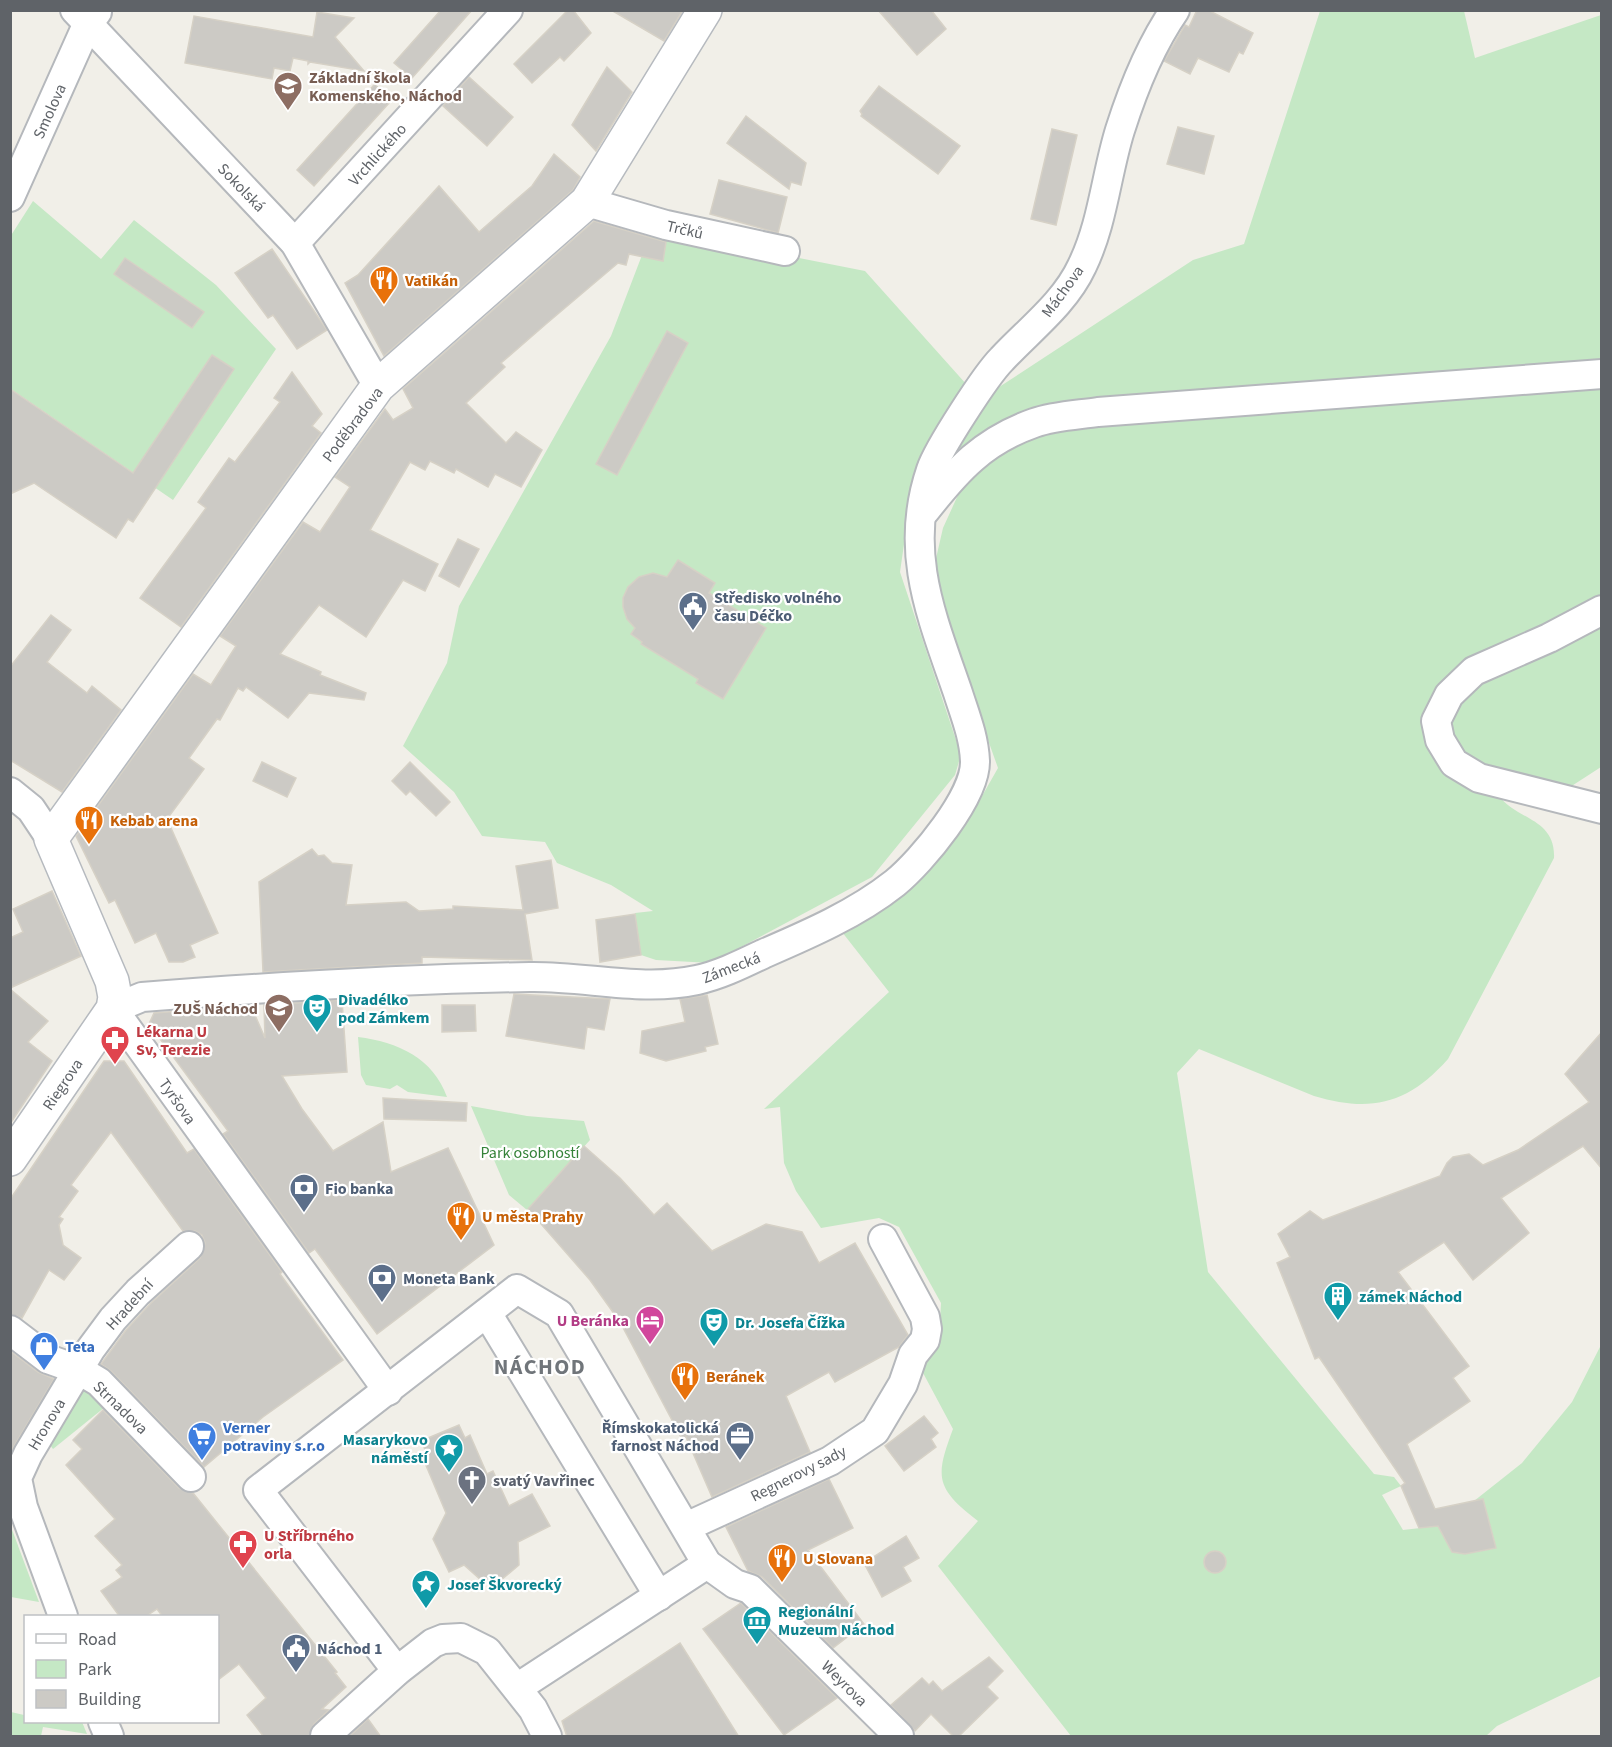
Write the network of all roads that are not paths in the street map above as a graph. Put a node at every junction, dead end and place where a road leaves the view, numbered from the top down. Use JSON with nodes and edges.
{"nodes":[{"id":1,"x":508,"y":10,"type":"edge"},
{"id":2,"x":705,"y":10,"type":"edge"},
{"id":3,"x":1175,"y":10,"type":"edge"},
{"id":4,"x":86,"y":15,"type":"edge"},
{"id":5,"x":10,"y":197,"type":"edge"},
{"id":6,"x":587,"y":202,"type":"junction"},
{"id":7,"x":295,"y":243,"type":"junction"},
{"id":8,"x":785,"y":251,"type":"dead end"},
{"id":9,"x":1602,"y":374,"type":"edge"},
{"id":10,"x":378,"y":386,"type":"junction"},
{"id":11,"x":921,"y":515,"type":"junction"},
{"id":12,"x":1602,"y":610,"type":"edge"},
{"id":13,"x":10,"y":792,"type":"edge"},
{"id":14,"x":1602,"y":809,"type":"edge"},
{"id":15,"x":51,"y":839,"type":"junction"},
{"id":16,"x":113,"y":1008,"type":"junction"},
{"id":17,"x":10,"y":1159,"type":"edge"},
{"id":18,"x":883,"y":1239,"type":"dead end"},
{"id":19,"x":189,"y":1246,"type":"dead end"},
{"id":20,"x":487,"y":1313,"type":"junction"},
{"id":21,"x":10,"y":1330,"type":"edge"},
{"id":22,"x":79,"y":1370,"type":"junction"},
{"id":23,"x":387,"y":1390,"type":"junction"},
{"id":24,"x":190,"y":1477,"type":"dead end"},
{"id":25,"x":686,"y":1527,"type":"junction"},
{"id":26,"x":707,"y":1564,"type":"junction"},
{"id":27,"x":659,"y":1596,"type":"junction"},
{"id":28,"x":62,"y":1615,"type":"edge"},
{"id":29,"x":397,"y":1671,"type":"junction"},
{"id":30,"x":517,"y":1688,"type":"junction"},
{"id":31,"x":103,"y":1723,"type":"edge"},
{"id":32,"x":544,"y":1729,"type":"edge"},
{"id":33,"x":109,"y":1737,"type":"edge"},
{"id":34,"x":325,"y":1737,"type":"edge"},
{"id":35,"x":898,"y":1737,"type":"edge"}],
"edges":[{"from":1,"to":7,"type":"street","name":"Vrchlického"},
{"from":2,"to":6,"type":"street","name":"Poděbradova"},
{"from":3,"to":11,"type":"street","name":"Máchova"},
{"from":4,"to":5,"type":"street","name":"Smolova"},
{"from":4,"to":7,"type":"street","name":"Sokolská"},
{"from":6,"to":8,"type":"street","name":"Trčků"},
{"from":6,"to":10,"type":"street","name":"Poděbradova"},
{"from":7,"to":10,"type":"street","name":"Sokolská"},
{"from":9,"to":11,"type":"street"},
{"from":10,"to":15,"type":"street","name":"Poděbradova"},
{"from":11,"to":16,"type":"street","name":"Zámecká"},
{"from":12,"to":14,"type":"street"},
{"from":13,"to":15,"type":"street"},
{"from":15,"to":16,"type":"street"},
{"from":16,"to":17,"type":"street","name":"Riegrova"},
{"from":16,"to":23,"type":"street","name":"Tyršova"},
{"from":18,"to":25,"type":"street","name":"Regnerovy sady"},
{"from":19,"to":22,"type":"street","name":"Hradební"},
{"from":20,"to":23,"type":"street"},
{"from":20,"to":25,"type":"street"},
{"from":20,"to":27,"type":"street"},
{"from":21,"to":22,"type":"street","name":"Strnadova"},
{"from":22,"to":24,"type":"street","name":"Strnadova"},
{"from":22,"to":28,"type":"street","name":"Hronova"},
{"from":23,"to":29,"type":"street"},
{"from":25,"to":26,"type":"street"},
{"from":26,"to":27,"type":"street"},
{"from":26,"to":35,"type":"street","name":"Weyrova"},
{"from":27,"to":30,"type":"street"},
{"from":29,"to":30,"type":"street"},
{"from":29,"to":34,"type":"street"},
{"from":30,"to":32,"type":"street"},
{"from":31,"to":33,"type":"street"}]}
